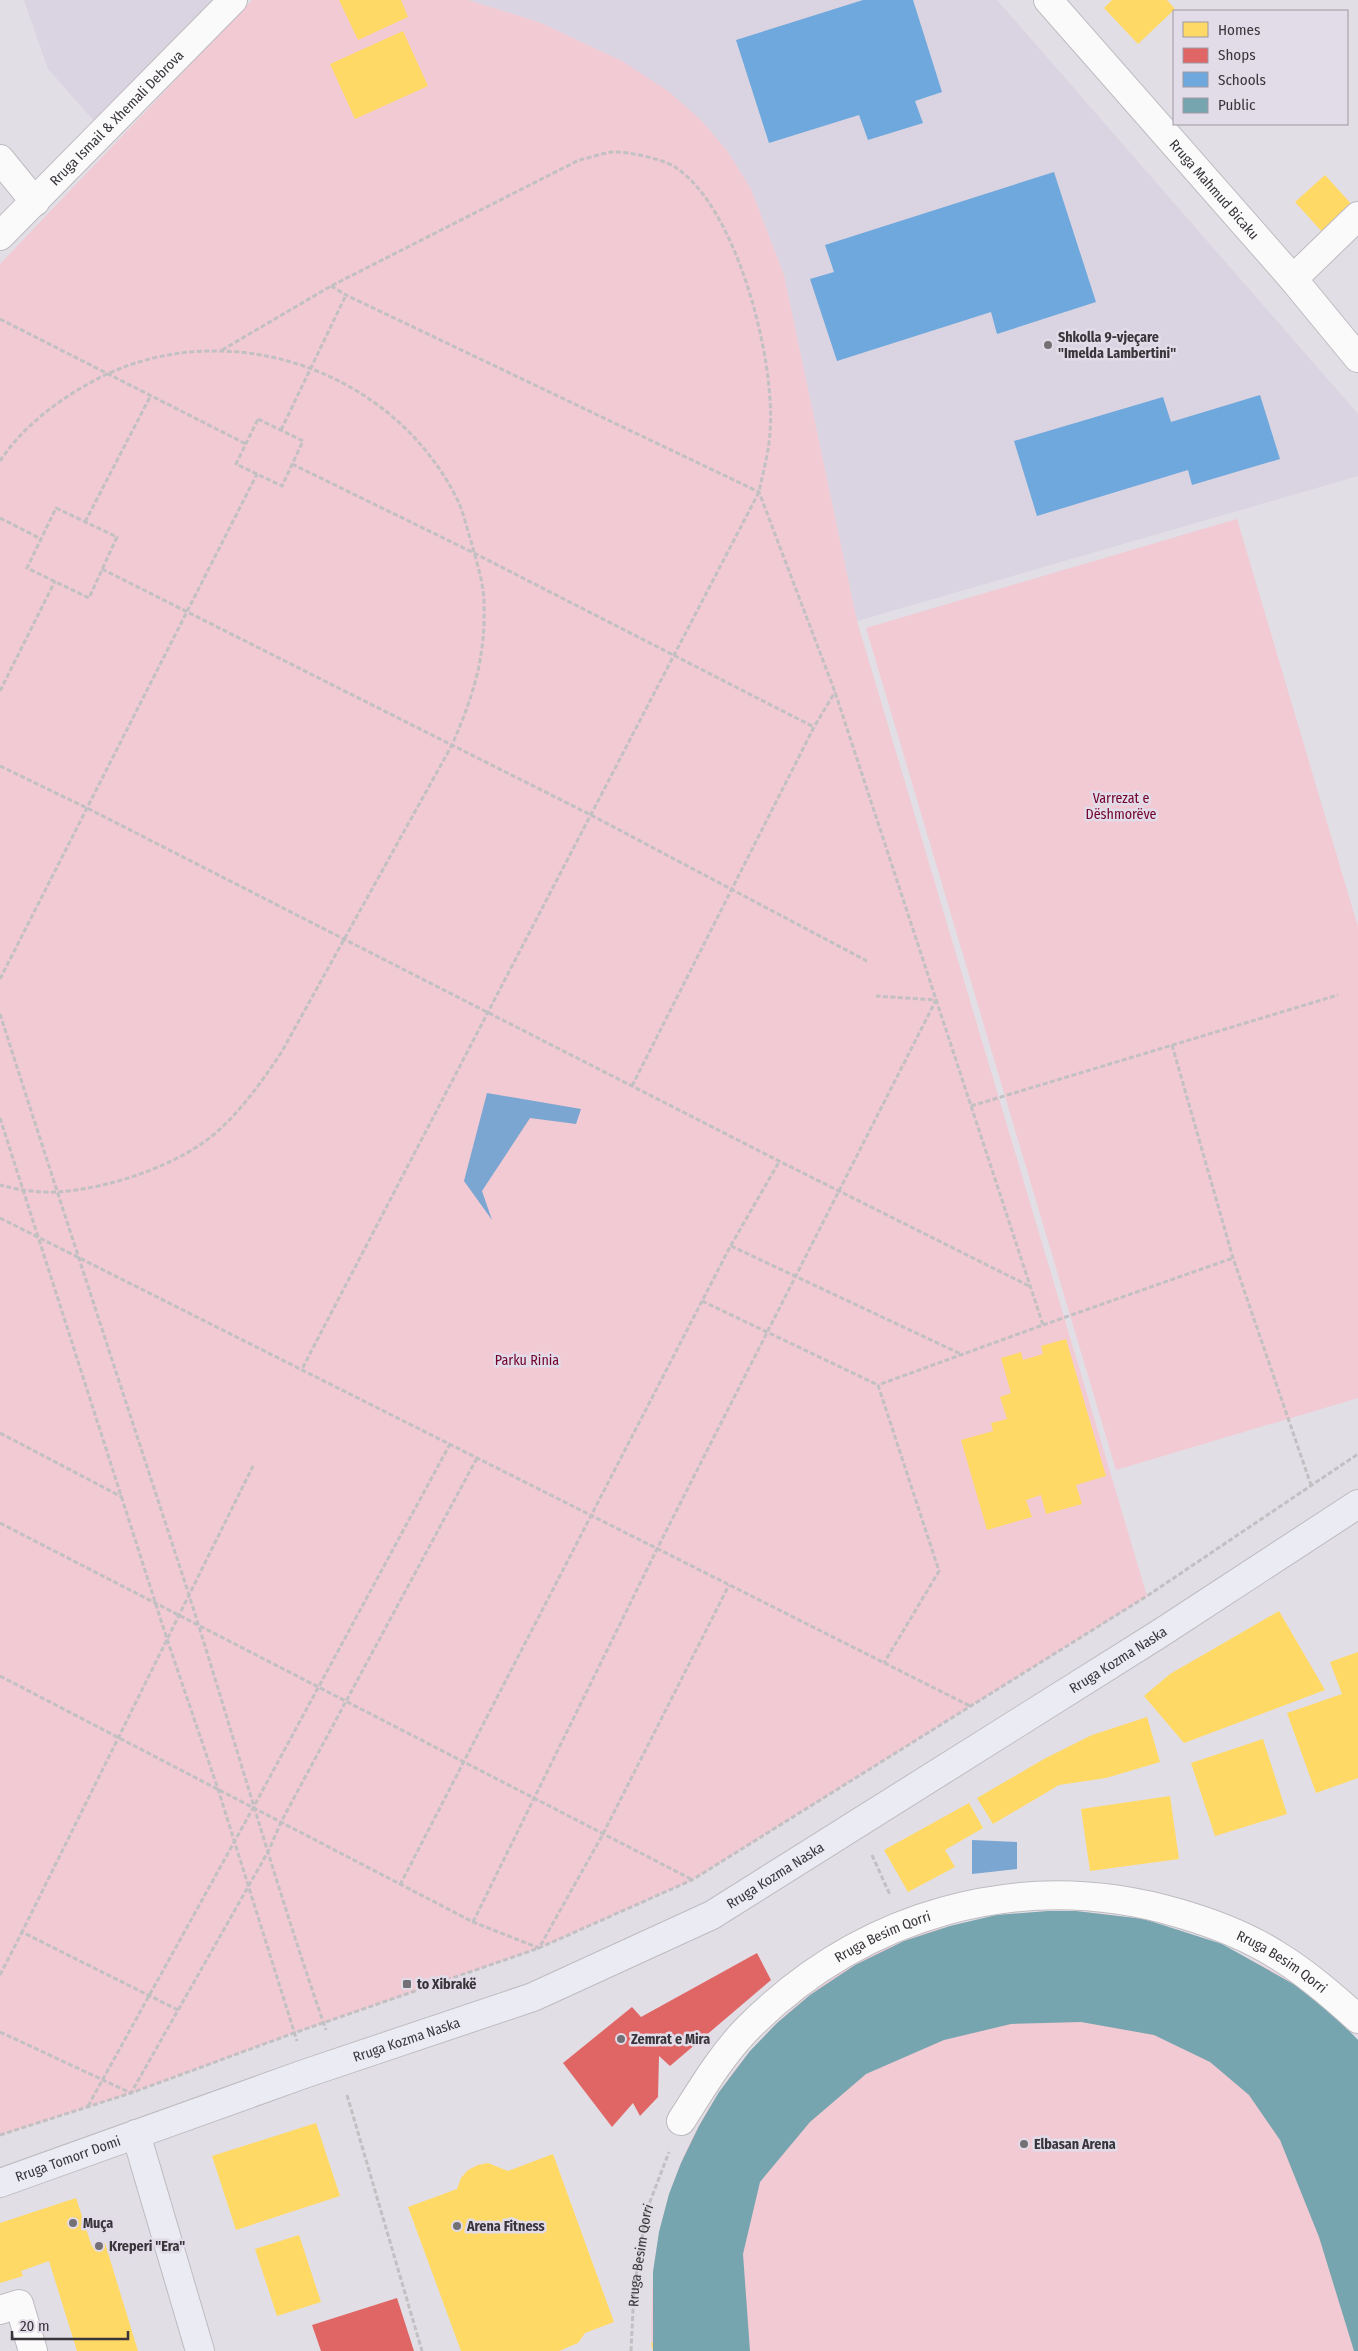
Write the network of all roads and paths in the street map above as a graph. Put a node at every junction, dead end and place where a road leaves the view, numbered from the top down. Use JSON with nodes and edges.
{"nodes":[{"id":1,"x":233,"y":0,"type":"edge"},
{"id":2,"x":1048,"y":0,"type":"edge"},
{"id":3,"x":0,"y":159,"type":"edge"},
{"id":4,"x":35,"y":202,"type":"junction"},
{"id":5,"x":1358,"y":216,"type":"edge"},
{"id":6,"x":0,"y":236,"type":"edge"},
{"id":7,"x":1293,"y":279,"type":"junction"},
{"id":8,"x":331,"y":286,"type":"junction"},
{"id":9,"x":346,"y":296,"type":"junction"},
{"id":10,"x":0,"y":319,"type":"edge"},
{"id":11,"x":222,"y":350,"type":"junction"},
{"id":12,"x":1358,"y":358,"type":"edge"},
{"id":13,"x":311,"y":367,"type":"junction"},
{"id":14,"x":108,"y":374,"type":"junction"},
{"id":15,"x":151,"y":395,"type":"junction"},
{"id":16,"x":281,"y":430,"type":"junction"},
{"id":17,"x":246,"y":444,"type":"junction"},
{"id":18,"x":0,"y":461,"type":"edge"},
{"id":19,"x":292,"y":464,"type":"junction"},
{"id":20,"x":257,"y":474,"type":"junction"},
{"id":21,"x":759,"y":492,"type":"junction"},
{"id":22,"x":0,"y":518,"type":"edge"},
{"id":23,"x":85,"y":522,"type":"junction"},
{"id":24,"x":41,"y":538,"type":"junction"},
{"id":25,"x":474,"y":553,"type":"junction"},
{"id":26,"x":102,"y":569,"type":"junction"},
{"id":27,"x":55,"y":581,"type":"junction"},
{"id":28,"x":188,"y":611,"type":"junction"},
{"id":29,"x":674,"y":655,"type":"junction"},
{"id":30,"x":0,"y":691,"type":"edge"},
{"id":31,"x":835,"y":692,"type":"junction"},
{"id":32,"x":814,"y":727,"type":"junction"},
{"id":33,"x":452,"y":745,"type":"junction"},
{"id":34,"x":0,"y":766,"type":"edge"},
{"id":35,"x":89,"y":809,"type":"junction"},
{"id":36,"x":591,"y":815,"type":"junction"},
{"id":37,"x":732,"y":891,"type":"junction"},
{"id":38,"x":344,"y":939,"type":"junction"},
{"id":39,"x":866,"y":960,"type":"dead end"},
{"id":40,"x":0,"y":979,"type":"edge"},
{"id":41,"x":1338,"y":995,"type":"dead end"},
{"id":42,"x":876,"y":996,"type":"dead end"},
{"id":43,"x":936,"y":1000,"type":"junction"},
{"id":44,"x":488,"y":1013,"type":"junction"},
{"id":45,"x":0,"y":1014,"type":"edge"},
{"id":46,"x":1172,"y":1045,"type":"junction"},
{"id":47,"x":632,"y":1086,"type":"junction"},
{"id":48,"x":971,"y":1106,"type":"junction"},
{"id":49,"x":0,"y":1118,"type":"edge"},
{"id":50,"x":779,"y":1161,"type":"junction"},
{"id":51,"x":0,"y":1185,"type":"edge"},
{"id":52,"x":23,"y":1191,"type":"junction"},
{"id":53,"x":57,"y":1192,"type":"junction"},
{"id":54,"x":840,"y":1192,"type":"junction"},
{"id":55,"x":0,"y":1218,"type":"edge"},
{"id":56,"x":38,"y":1236,"type":"junction"},
{"id":57,"x":731,"y":1246,"type":"junction"},
{"id":58,"x":79,"y":1258,"type":"junction"},
{"id":59,"x":1233,"y":1258,"type":"junction"},
{"id":60,"x":797,"y":1278,"type":"junction"},
{"id":61,"x":1030,"y":1286,"type":"junction"},
{"id":62,"x":702,"y":1301,"type":"junction"},
{"id":63,"x":1043,"y":1325,"type":"junction"},
{"id":64,"x":769,"y":1332,"type":"junction"},
{"id":65,"x":963,"y":1355,"type":"junction"},
{"id":66,"x":302,"y":1369,"type":"junction"},
{"id":67,"x":878,"y":1386,"type":"junction"},
{"id":68,"x":0,"y":1433,"type":"edge"},
{"id":69,"x":450,"y":1444,"type":"junction"},
{"id":70,"x":1358,"y":1454,"type":"edge"},
{"id":71,"x":476,"y":1458,"type":"junction"},
{"id":72,"x":253,"y":1466,"type":"dead end"},
{"id":73,"x":1311,"y":1485,"type":"junction"},
{"id":74,"x":122,"y":1498,"type":"junction"},
{"id":75,"x":1358,"y":1504,"type":"edge"},
{"id":76,"x":592,"y":1516,"type":"junction"},
{"id":77,"x":0,"y":1523,"type":"edge"},
{"id":78,"x":657,"y":1549,"type":"junction"},
{"id":79,"x":729,"y":1586,"type":"junction"},
{"id":80,"x":189,"y":1596,"type":"junction"},
{"id":81,"x":156,"y":1604,"type":"junction"},
{"id":82,"x":179,"y":1615,"type":"junction"},
{"id":83,"x":198,"y":1625,"type":"junction"},
{"id":84,"x":167,"y":1639,"type":"junction"},
{"id":85,"x":884,"y":1663,"type":"junction"},
{"id":86,"x":0,"y":1676,"type":"edge"},
{"id":87,"x":317,"y":1687,"type":"junction"},
{"id":88,"x":346,"y":1702,"type":"junction"},
{"id":89,"x":971,"y":1706,"type":"junction"},
{"id":90,"x":118,"y":1737,"type":"junction"},
{"id":91,"x":463,"y":1762,"type":"junction"},
{"id":92,"x":218,"y":1789,"type":"junction"},
{"id":93,"x":535,"y":1799,"type":"junction"},
{"id":94,"x":253,"y":1808,"type":"junction"},
{"id":95,"x":281,"y":1822,"type":"junction"},
{"id":96,"x":603,"y":1834,"type":"junction"},
{"id":97,"x":234,"y":1843,"type":"junction"},
{"id":98,"x":269,"y":1850,"type":"junction"},
{"id":99,"x":871,"y":1854,"type":"dead end"},
{"id":100,"x":692,"y":1880,"type":"junction"},
{"id":101,"x":400,"y":1885,"type":"junction"},
{"id":102,"x":248,"y":1887,"type":"junction"},
{"id":103,"x":473,"y":1922,"type":"junction"},
{"id":104,"x":905,"y":1924,"type":"junction"},
{"id":105,"x":22,"y":1932,"type":"junction"},
{"id":106,"x":538,"y":1948,"type":"junction"},
{"id":107,"x":0,"y":1975,"type":"edge"},
{"id":108,"x":149,"y":1996,"type":"junction"},
{"id":109,"x":178,"y":2010,"type":"junction"},
{"id":110,"x":1358,"y":2019,"type":"edge"},
{"id":111,"x":324,"y":2023,"type":"junction"},
{"id":112,"x":0,"y":2032,"type":"edge"},
{"id":113,"x":294,"y":2033,"type":"junction"},
{"id":114,"x":337,"y":2062,"type":"junction"},
{"id":115,"x":307,"y":2072,"type":"junction"},
{"id":116,"x":102,"y":2080,"type":"junction"},
{"id":117,"x":131,"y":2093,"type":"junction"},
{"id":118,"x":87,"y":2106,"type":"junction"},
{"id":119,"x":682,"y":2121,"type":"joint"},
{"id":120,"x":136,"y":2134,"type":"junction"},
{"id":121,"x":0,"y":2135,"type":"edge"},
{"id":122,"x":0,"y":2183,"type":"edge"},
{"id":123,"x":0,"y":2310,"type":"edge"},
{"id":124,"x":33,"y":2351,"type":"edge"},
{"id":125,"x":200,"y":2351,"type":"edge"},
{"id":126,"x":422,"y":2351,"type":"edge"},
{"id":127,"x":631,"y":2351,"type":"edge"}],
"edges":[{"from":1,"to":4,"type":"street","name":"Rruga Ismail & Xhemali Debrova"},
{"from":2,"to":7,"type":"street","name":"Rruga Mahmud Bicaku"},
{"from":3,"to":4,"type":"street"},
{"from":4,"to":6,"type":"street","name":"Rruga Ismail & Xhemali Debrova"},
{"from":5,"to":7,"type":"street"},
{"from":7,"to":12,"type":"street","name":"Rruga Mahmud Bicaku"},
{"from":8,"to":9,"type":"path"},
{"from":8,"to":11,"type":"path"},
{"from":8,"to":21,"type":"path"},
{"from":9,"to":13,"type":"path"},
{"from":9,"to":21,"type":"path"},
{"from":10,"to":14,"type":"path"},
{"from":11,"to":13,"type":"path"},
{"from":11,"to":14,"type":"path"},
{"from":13,"to":16,"type":"path"},
{"from":13,"to":25,"type":"path"},
{"from":14,"to":15,"type":"path"},
{"from":14,"to":18,"type":"path"},
{"from":15,"to":17,"type":"path"},
{"from":15,"to":23,"type":"path"},
{"from":16,"to":17,"type":"path"},
{"from":16,"to":19,"type":"path"},
{"from":17,"to":20,"type":"path"},
{"from":19,"to":20,"type":"path"},
{"from":19,"to":25,"type":"path"},
{"from":20,"to":28,"type":"path"},
{"from":21,"to":29,"type":"path"},
{"from":21,"to":31,"type":"path"},
{"from":22,"to":24,"type":"path"},
{"from":23,"to":24,"type":"path"},
{"from":23,"to":26,"type":"path"},
{"from":24,"to":27,"type":"path"},
{"from":25,"to":29,"type":"path"},
{"from":25,"to":33,"type":"path"},
{"from":26,"to":27,"type":"path"},
{"from":26,"to":28,"type":"path"},
{"from":27,"to":30,"type":"path"},
{"from":28,"to":33,"type":"path"},
{"from":28,"to":35,"type":"path"},
{"from":29,"to":32,"type":"path"},
{"from":29,"to":36,"type":"path"},
{"from":31,"to":32,"type":"path"},
{"from":31,"to":43,"type":"path"},
{"from":32,"to":37,"type":"path"},
{"from":33,"to":36,"type":"path"},
{"from":33,"to":38,"type":"path"},
{"from":34,"to":35,"type":"path"},
{"from":35,"to":38,"type":"path"},
{"from":35,"to":40,"type":"path"},
{"from":36,"to":37,"type":"path"},
{"from":36,"to":44,"type":"path"},
{"from":37,"to":39,"type":"path"},
{"from":37,"to":47,"type":"path"},
{"from":38,"to":44,"type":"path"},
{"from":38,"to":53,"type":"path"},
{"from":41,"to":46,"type":"path"},
{"from":42,"to":43,"type":"path"},
{"from":43,"to":48,"type":"path"},
{"from":43,"to":54,"type":"path"},
{"from":44,"to":47,"type":"path"},
{"from":44,"to":66,"type":"path"},
{"from":45,"to":53,"type":"path"},
{"from":46,"to":48,"type":"path"},
{"from":46,"to":59,"type":"path"},
{"from":47,"to":50,"type":"path"},
{"from":48,"to":61,"type":"path"},
{"from":49,"to":52,"type":"path"},
{"from":50,"to":54,"type":"path"},
{"from":50,"to":57,"type":"path"},
{"from":51,"to":52,"type":"path"},
{"from":52,"to":53,"type":"path"},
{"from":52,"to":56,"type":"path"},
{"from":53,"to":58,"type":"path"},
{"from":54,"to":60,"type":"path"},
{"from":54,"to":61,"type":"path"},
{"from":55,"to":56,"type":"path"},
{"from":56,"to":58,"type":"path"},
{"from":56,"to":74,"type":"path"},
{"from":57,"to":60,"type":"path"},
{"from":57,"to":62,"type":"path"},
{"from":58,"to":66,"type":"path"},
{"from":58,"to":80,"type":"path"},
{"from":59,"to":63,"type":"path"},
{"from":59,"to":73,"type":"path"},
{"from":60,"to":64,"type":"path"},
{"from":60,"to":65,"type":"path"},
{"from":61,"to":63,"type":"path"},
{"from":62,"to":64,"type":"path"},
{"from":62,"to":76,"type":"path"},
{"from":63,"to":65,"type":"path"},
{"from":64,"to":67,"type":"path"},
{"from":64,"to":78,"type":"path"},
{"from":65,"to":67,"type":"path"},
{"from":66,"to":69,"type":"path"},
{"from":67,"to":85,"type":"path"},
{"from":68,"to":74,"type":"path"},
{"from":69,"to":71,"type":"path"},
{"from":69,"to":87,"type":"path"},
{"from":70,"to":73,"type":"path"},
{"from":71,"to":76,"type":"path"},
{"from":71,"to":88,"type":"path"},
{"from":72,"to":80,"type":"path"},
{"from":73,"to":89,"type":"path"},
{"from":74,"to":81,"type":"path"},
{"from":75,"to":114,"type":"main road","name":"Rruga Kozma Naska"},
{"from":76,"to":78,"type":"path"},
{"from":76,"to":91,"type":"path"},
{"from":77,"to":81,"type":"path"},
{"from":78,"to":79,"type":"path"},
{"from":78,"to":93,"type":"path"},
{"from":79,"to":85,"type":"path"},
{"from":79,"to":96,"type":"path"},
{"from":80,"to":82,"type":"path"},
{"from":80,"to":83,"type":"path"},
{"from":81,"to":82,"type":"path"},
{"from":81,"to":84,"type":"path"},
{"from":82,"to":83,"type":"path"},
{"from":82,"to":84,"type":"path"},
{"from":83,"to":87,"type":"path"},
{"from":83,"to":94,"type":"path"},
{"from":84,"to":90,"type":"path"},
{"from":84,"to":92,"type":"path"},
{"from":85,"to":89,"type":"path"},
{"from":86,"to":90,"type":"path"},
{"from":87,"to":88,"type":"path"},
{"from":87,"to":94,"type":"path"},
{"from":88,"to":91,"type":"path"},
{"from":88,"to":95,"type":"path"},
{"from":89,"to":100,"type":"path"},
{"from":90,"to":92,"type":"path"},
{"from":90,"to":105,"type":"path"},
{"from":91,"to":93,"type":"path"},
{"from":91,"to":101,"type":"path"},
{"from":92,"to":94,"type":"path"},
{"from":92,"to":97,"type":"path"},
{"from":93,"to":96,"type":"path"},
{"from":93,"to":103,"type":"path"},
{"from":94,"to":95,"type":"path"},
{"from":94,"to":97,"type":"path"},
{"from":94,"to":98,"type":"path"},
{"from":95,"to":98,"type":"path"},
{"from":95,"to":101,"type":"path"},
{"from":96,"to":100,"type":"path"},
{"from":96,"to":106,"type":"path"},
{"from":97,"to":102,"type":"path"},
{"from":97,"to":108,"type":"path"},
{"from":98,"to":102,"type":"path"},
{"from":98,"to":111,"type":"path"},
{"from":99,"to":104,"type":"path"},
{"from":100,"to":106,"type":"path"},
{"from":101,"to":103,"type":"path"},
{"from":102,"to":109,"type":"path"},
{"from":102,"to":113,"type":"path"},
{"from":103,"to":106,"type":"path"},
{"from":104,"to":110,"type":"street","name":"Rruga Besim Qorri"},
{"from":104,"to":119,"type":"street","name":"Rruga Besim Qorri"},
{"from":105,"to":107,"type":"path"},
{"from":105,"to":108,"type":"path"},
{"from":106,"to":111,"type":"path"},
{"from":108,"to":109,"type":"path"},
{"from":108,"to":116,"type":"path"},
{"from":109,"to":117,"type":"path"},
{"from":111,"to":113,"type":"path"},
{"from":111,"to":114,"type":"path"},
{"from":112,"to":116,"type":"path"},
{"from":113,"to":115,"type":"path"},
{"from":113,"to":117,"type":"path"},
{"from":114,"to":115,"type":"main road","name":"Rruga Kozma Naska"},
{"from":114,"to":126,"type":"path"},
{"from":115,"to":120,"type":"main road","name":"Rruga Kozma Naska"},
{"from":116,"to":117,"type":"path"},
{"from":116,"to":118,"type":"path"},
{"from":117,"to":118,"type":"path"},
{"from":118,"to":121,"type":"path"},
{"from":119,"to":127,"type":"path","name":"Rruga Besim Qorri"},
{"from":120,"to":122,"type":"main road","name":"Rruga Tomorr Domi"},
{"from":120,"to":125,"type":"main road"},
{"from":123,"to":124,"type":"street"}]}
